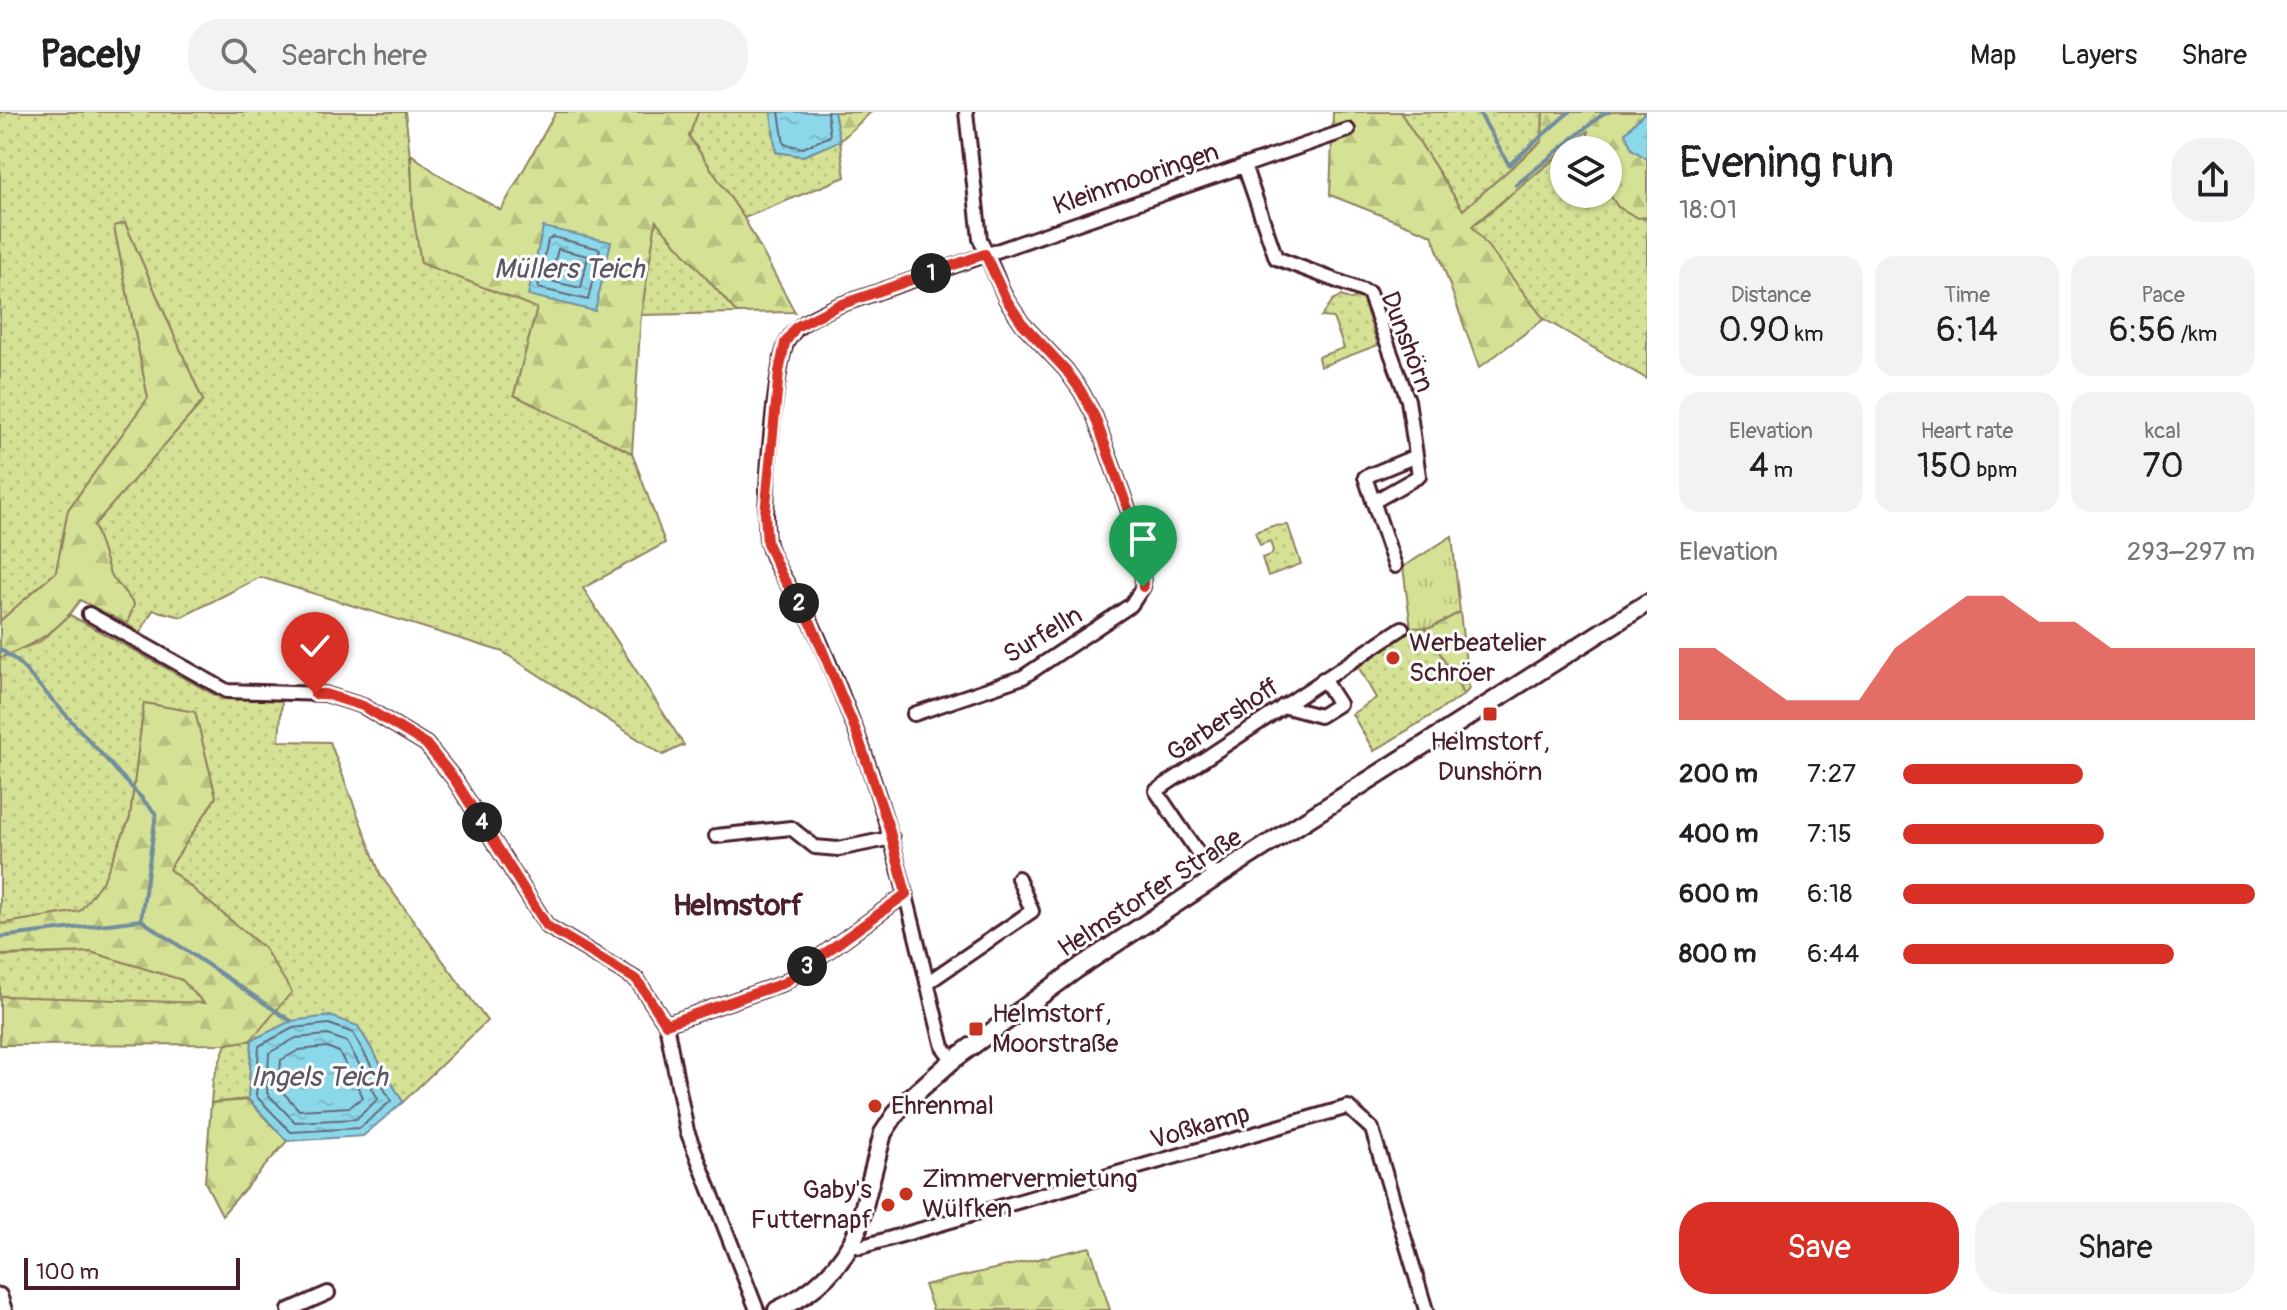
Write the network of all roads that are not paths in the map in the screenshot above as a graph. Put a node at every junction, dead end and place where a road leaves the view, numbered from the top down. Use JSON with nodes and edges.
{"nodes":[{"id":1,"x":966,"y":112,"type":"edge"},
{"id":2,"x":1348,"y":130,"type":"dead end"},
{"id":3,"x":1244,"y":165,"type":"junction"},
{"id":4,"x":985,"y":254,"type":"junction"},
{"id":5,"x":1416,"y":456,"type":"junction"},
{"id":6,"x":1373,"y":502,"type":"junction"},
{"id":7,"x":1395,"y":566,"type":"dead end"},
{"id":8,"x":1647,"y":605,"type":"edge"},
{"id":9,"x":89,"y":614,"type":"dead end"},
{"id":10,"x":1402,"y":628,"type":"dead end"},
{"id":11,"x":1323,"y":679,"type":"junction"},
{"id":12,"x":1283,"y":706,"type":"junction"},
{"id":13,"x":914,"y":714,"type":"dead end"},
{"id":14,"x":716,"y":836,"type":"dead end"},
{"id":15,"x":892,"y":838,"type":"junction"},
{"id":16,"x":1018,"y":878,"type":"dead end"},
{"id":17,"x":1215,"y":878,"type":"junction"},
{"id":18,"x":906,"y":894,"type":"junction"},
{"id":19,"x":927,"y":983,"type":"junction"},
{"id":20,"x":666,"y":1024,"type":"junction"},
{"id":21,"x":953,"y":1060,"type":"junction"},
{"id":22,"x":852,"y":1243,"type":"junction"},
{"id":23,"x":328,"y":1293,"type":"dead end"},
{"id":24,"x":0,"y":1295,"type":"edge"},
{"id":25,"x":5,"y":1310,"type":"edge"},
{"id":26,"x":289,"y":1310,"type":"edge"},
{"id":27,"x":757,"y":1310,"type":"edge"},
{"id":28,"x":777,"y":1310,"type":"edge"},
{"id":29,"x":1426,"y":1310,"type":"edge"}],
"edges":[{"from":1,"to":4,"type":"street","name":"Surfelln"},
{"from":2,"to":3,"type":"street","name":"Kleinmooringen"},
{"from":3,"to":4,"type":"street","name":"Kleinmooringen"},
{"from":3,"to":5,"type":"street","name":"Dunshörn"},
{"from":4,"to":13,"type":"street","name":"Surfelln"},
{"from":4,"to":15,"type":"street","name":"Kleinmooringen"},
{"from":5,"to":6,"type":"street"},
{"from":5,"to":6,"type":"street"},
{"from":6,"to":7,"type":"street"},
{"from":8,"to":17,"type":"main road","name":"Helmstorfer Straße"},
{"from":9,"to":20,"type":"street"},
{"from":10,"to":11,"type":"street","name":"Garbershoff"},
{"from":11,"to":12,"type":"street","name":"Garbershoff"},
{"from":11,"to":12,"type":"street"},
{"from":12,"to":17,"type":"street","name":"Garbershoff"},
{"from":14,"to":15,"type":"street"},
{"from":15,"to":18,"type":"street","name":"Kleinmooringen"},
{"from":16,"to":19,"type":"street"},
{"from":17,"to":21,"type":"main road","name":"Helmstorfer Straße"},
{"from":18,"to":19,"type":"street","name":"Kleinmooringen"},
{"from":18,"to":20,"type":"street"},
{"from":19,"to":21,"type":"street","name":"Kleinmooringen"},
{"from":20,"to":27,"type":"street"},
{"from":21,"to":22,"type":"main road","name":"Helmstorfer Straße"},
{"from":22,"to":28,"type":"main road","name":"Helmstorfer Straße"},
{"from":22,"to":29,"type":"street","name":"Voßkamp"},
{"from":23,"to":26,"type":"street"},
{"from":24,"to":25,"type":"street"}]}
